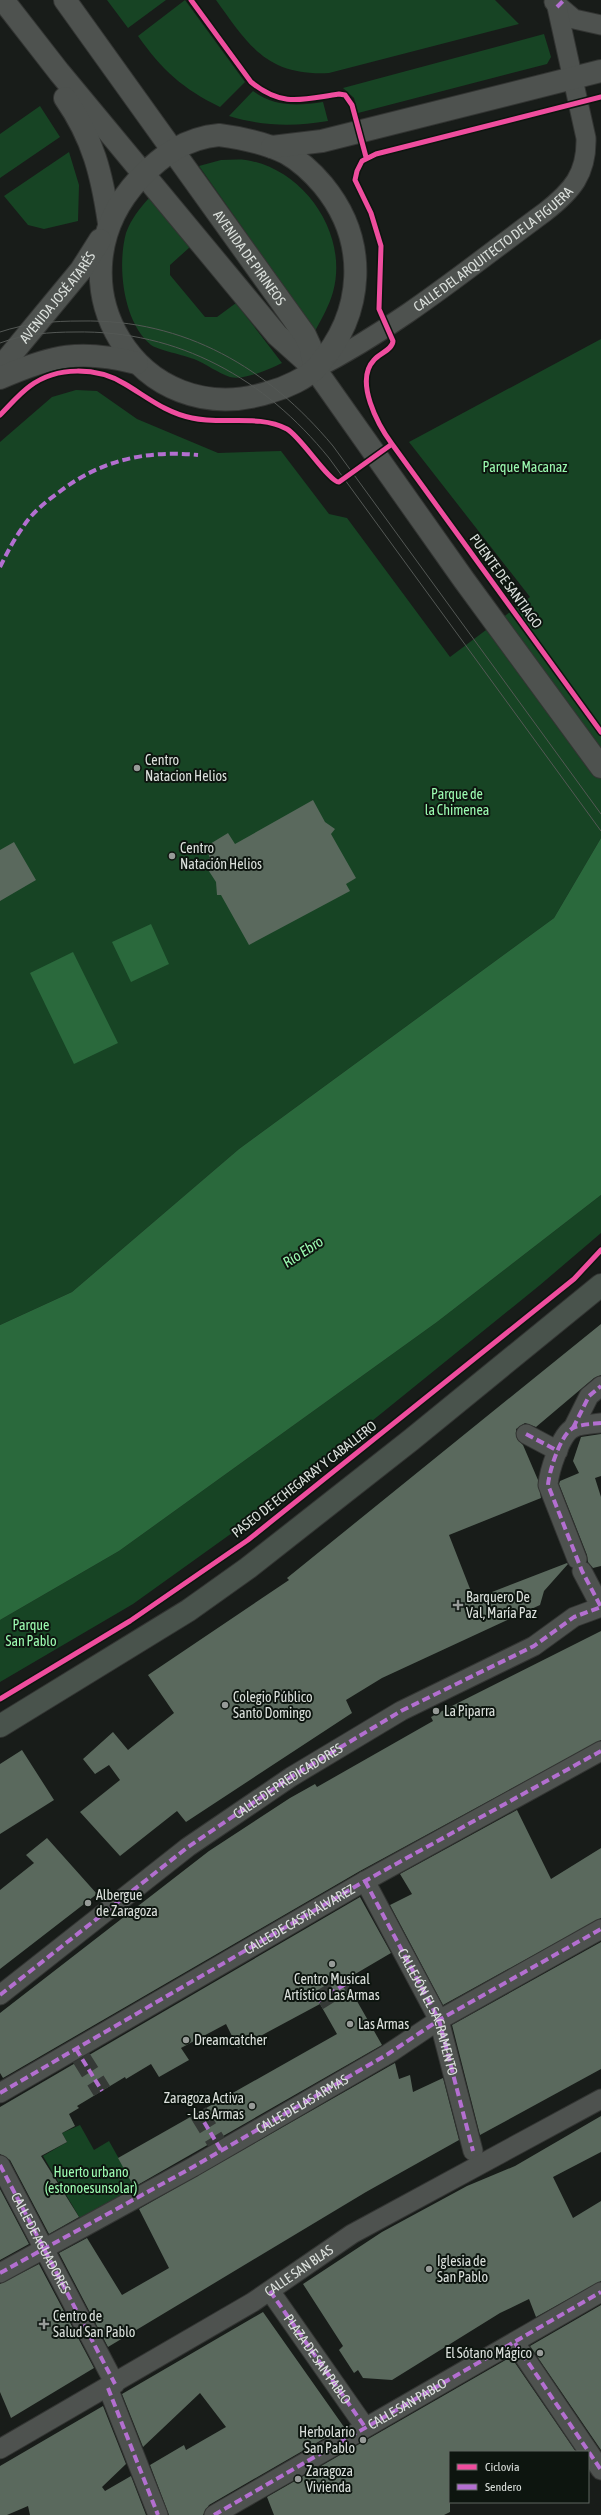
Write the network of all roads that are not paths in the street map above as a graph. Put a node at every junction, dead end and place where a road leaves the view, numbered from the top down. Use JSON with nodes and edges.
{"nodes":[{"id":1,"x":3,"y":0,"type":"edge"},
{"id":2,"x":65,"y":0,"type":"edge"},
{"id":3,"x":558,"y":2,"type":"edge"},
{"id":4,"x":601,"y":25,"type":"edge"},
{"id":5,"x":23,"y":27,"type":"junction"},
{"id":6,"x":601,"y":71,"type":"edge"},
{"id":7,"x":573,"y":77,"type":"junction"},
{"id":8,"x":272,"y":147,"type":"junction"},
{"id":9,"x":173,"y":150,"type":"junction"},
{"id":10,"x":144,"y":174,"type":"junction"},
{"id":11,"x":109,"y":223,"type":"junction"},
{"id":12,"x":137,"y":363,"type":"junction"},
{"id":13,"x":0,"y":368,"type":"edge"},
{"id":14,"x":314,"y":370,"type":"junction"},
{"id":15,"x":0,"y":378,"type":"edge"},
{"id":16,"x":601,"y":767,"type":"edge"},
{"id":17,"x":601,"y":1285,"type":"edge"},
{"id":18,"x":595,"y":1391,"type":"edge"},
{"id":19,"x":601,"y":1422,"type":"edge"},
{"id":20,"x":573,"y":1428,"type":"junction"},
{"id":21,"x":526,"y":1434,"type":"dead end"},
{"id":22,"x":558,"y":1451,"type":"junction"},
{"id":23,"x":601,"y":1607,"type":"edge"},
{"id":24,"x":0,"y":1726,"type":"edge"},
{"id":25,"x":601,"y":1751,"type":"edge"},
{"id":26,"x":365,"y":1881,"type":"junction"},
{"id":27,"x":601,"y":1930,"type":"edge"},
{"id":28,"x":0,"y":1995,"type":"edge"},
{"id":29,"x":439,"y":2020,"type":"junction"},
{"id":30,"x":0,"y":2093,"type":"edge"},
{"id":31,"x":601,"y":2099,"type":"edge"},
{"id":32,"x":473,"y":2151,"type":"dead end"},
{"id":33,"x":0,"y":2165,"type":"edge"},
{"id":34,"x":44,"y":2248,"type":"junction"},
{"id":35,"x":0,"y":2273,"type":"edge"},
{"id":36,"x":270,"y":2291,"type":"junction"},
{"id":37,"x":601,"y":2292,"type":"edge"},
{"id":38,"x":515,"y":2343,"type":"junction"},
{"id":39,"x":112,"y":2386,"type":"junction"},
{"id":40,"x":365,"y":2427,"type":"junction"},
{"id":41,"x":0,"y":2449,"type":"edge"},
{"id":42,"x":588,"y":2451,"type":"edge"},
{"id":43,"x":589,"y":2452,"type":"edge"},
{"id":44,"x":601,"y":2470,"type":"edge"},
{"id":45,"x":158,"y":2515,"type":"edge"},
{"id":46,"x":214,"y":2515,"type":"edge"}],
"edges":[{"from":1,"to":5,"type":"main road","name":"AVENIDA DE PIRINEOS"},
{"from":2,"to":9,"type":"main road","name":"AVENIDA DE PIRINEOS"},
{"from":3,"to":4,"type":"street"},
{"from":3,"to":7,"type":"street","name":"CALLE DEL ARQUITECTO DE LA FIGUERA"},
{"from":5,"to":10,"type":"main road","name":"AVENIDA DE PIRINEOS"},
{"from":5,"to":11,"type":"main road"},
{"from":6,"to":7,"type":"main road"},
{"from":7,"to":8,"type":"main road"},
{"from":7,"to":14,"type":"street","name":"CALLE DEL ARQUITECTO DE LA FIGUERA"},
{"from":8,"to":9,"type":"main road"},
{"from":8,"to":14,"type":"main road"},
{"from":9,"to":10,"type":"main road"},
{"from":9,"to":14,"type":"main road","name":"AVENIDA DE PIRINEOS"},
{"from":10,"to":11,"type":"main road"},
{"from":10,"to":14,"type":"main road","name":"AVENIDA DE PIRINEOS"},
{"from":11,"to":12,"type":"main road"},
{"from":11,"to":13,"type":"main road","name":"AVENIDA JOSÉ ATARÉS"},
{"from":12,"to":14,"type":"main road"},
{"from":12,"to":15,"type":"main road","name":"AVENIDA JOSÉ ATARÉS"},
{"from":14,"to":16,"type":"main road"},
{"from":17,"to":24,"type":"main road"},
{"from":18,"to":20,"type":"street"},
{"from":19,"to":20,"type":"street"},
{"from":20,"to":22,"type":"street"},
{"from":21,"to":22,"type":"street"},
{"from":22,"to":23,"type":"street"},
{"from":23,"to":28,"type":"street","name":"CALLE DE PREDICADORES"},
{"from":25,"to":26,"type":"street","name":"CALLE DE CASTA ÁLVAREZ"},
{"from":26,"to":29,"type":"street","name":"CALLEJÓN EL SACRAMENTO"},
{"from":26,"to":30,"type":"street","name":"CALLE DE CASTA ÁLVAREZ"},
{"from":27,"to":29,"type":"street","name":"CALLE DE LAS ARMAS"},
{"from":29,"to":32,"type":"street","name":"CALLEJÓN EL SACRAMENTO"},
{"from":29,"to":34,"type":"street","name":"CALLE DE LAS ARMAS"},
{"from":31,"to":36,"type":"street","name":"CALLE SAN BLAS"},
{"from":33,"to":34,"type":"street","name":"CALLE DE AGUADORES"},
{"from":34,"to":35,"type":"street","name":"CALLE DE LAS ARMAS"},
{"from":34,"to":39,"type":"street","name":"CALLE DE AGUADORES"},
{"from":36,"to":39,"type":"street","name":"CALLE SAN BLAS"},
{"from":36,"to":40,"type":"street","name":"PLAZA DE SAN PABLO"},
{"from":37,"to":38,"type":"street","name":"CALLE SAN PABLO"},
{"from":38,"to":40,"type":"street","name":"CALLE SAN PABLO"},
{"from":38,"to":42,"type":"street"},
{"from":39,"to":41,"type":"street","name":"CALLE SAN BLAS"},
{"from":39,"to":45,"type":"street","name":"CALLE DE AGUADORES"},
{"from":40,"to":46,"type":"street","name":"CALLE SAN PABLO"},
{"from":43,"to":44,"type":"street"}]}
